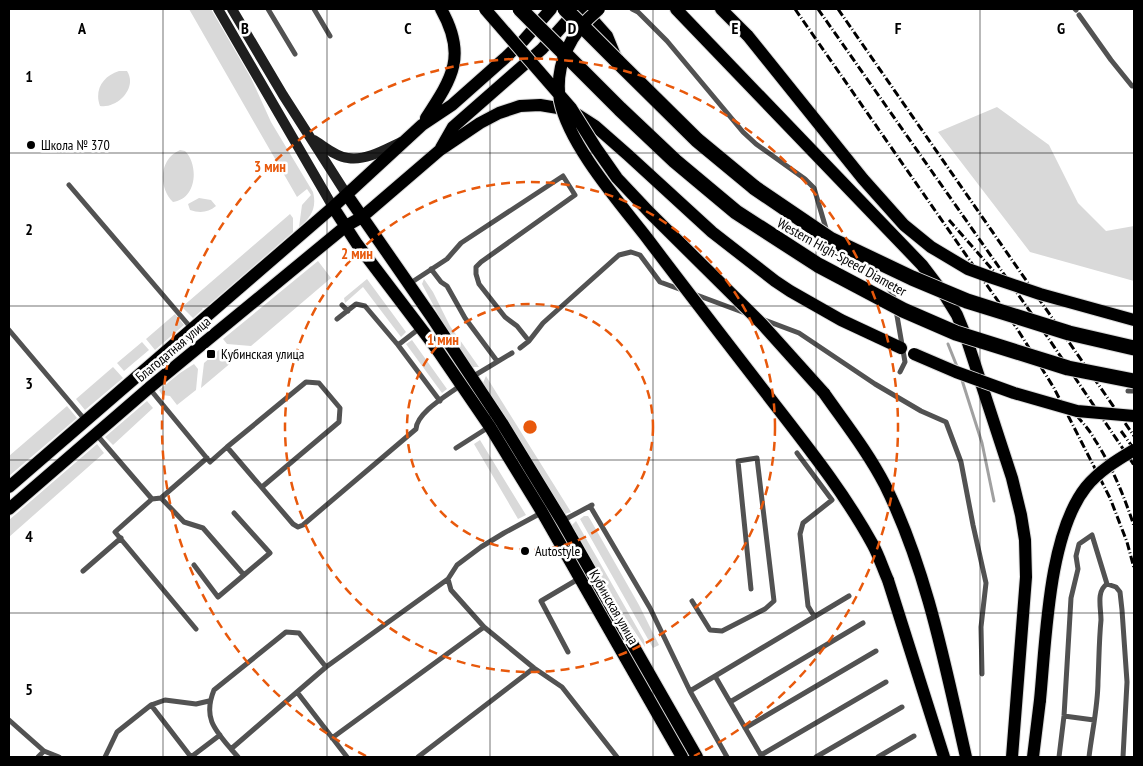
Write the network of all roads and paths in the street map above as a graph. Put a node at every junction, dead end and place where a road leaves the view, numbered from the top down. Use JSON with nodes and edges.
{"nodes":[{"id":1,"x":218,"y":9,"type":"edge"},
{"id":2,"x":232,"y":9,"type":"edge"},
{"id":3,"x":268,"y":9,"type":"edge"},
{"id":4,"x":314,"y":9,"type":"edge"},
{"id":5,"x":441,"y":9,"type":"edge"},
{"id":6,"x":485,"y":9,"type":"edge"},
{"id":7,"x":520,"y":9,"type":"edge"},
{"id":8,"x":551,"y":9,"type":"edge"},
{"id":9,"x":565,"y":9,"type":"edge"},
{"id":10,"x":574,"y":9,"type":"edge"},
{"id":11,"x":584,"y":9,"type":"edge"},
{"id":12,"x":599,"y":9,"type":"edge"},
{"id":13,"x":632,"y":9,"type":"edge"},
{"id":14,"x":676,"y":9,"type":"edge"},
{"id":15,"x":721,"y":9,"type":"edge"},
{"id":16,"x":1080,"y":15,"type":"dead end"},
{"id":17,"x":330,"y":36,"type":"dead end"},
{"id":18,"x":295,"y":54,"type":"dead end"},
{"id":19,"x":616,"y":61,"type":"junction"},
{"id":20,"x":1134,"y":86,"type":"edge"},
{"id":21,"x":422,"y":125,"type":"junction"},
{"id":22,"x":310,"y":138,"type":"junction"},
{"id":23,"x":402,"y":142,"type":"junction"},
{"id":24,"x":440,"y":150,"type":"junction"},
{"id":25,"x":69,"y":186,"type":"dead end"},
{"id":26,"x":347,"y":195,"type":"junction"},
{"id":27,"x":333,"y":207,"type":"junction"},
{"id":28,"x":362,"y":217,"type":"junction"},
{"id":29,"x":346,"y":226,"type":"junction"},
{"id":30,"x":431,"y":269,"type":"junction"},
{"id":31,"x":409,"y":284,"type":"junction"},
{"id":32,"x":342,"y":305,"type":"dead end"},
{"id":33,"x":348,"y":311,"type":"junction"},
{"id":34,"x":337,"y":319,"type":"dead end"},
{"id":35,"x":1134,"y":320,"type":"edge"},
{"id":36,"x":420,"y":328,"type":"junction"},
{"id":37,"x":192,"y":329,"type":"junction"},
{"id":38,"x":9,"y":330,"type":"edge"},
{"id":39,"x":529,"y":342,"type":"junction"},
{"id":40,"x":398,"y":345,"type":"junction"},
{"id":41,"x":520,"y":348,"type":"dead end"},
{"id":42,"x":901,"y":348,"type":"dead end"},
{"id":43,"x":1134,"y":348,"type":"edge"},
{"id":44,"x":512,"y":353,"type":"dead end"},
{"id":45,"x":914,"y":354,"type":"dead end"},
{"id":46,"x":497,"y":361,"type":"junction"},
{"id":47,"x":900,"y":372,"type":"dead end"},
{"id":48,"x":466,"y":381,"type":"junction"},
{"id":49,"x":1131,"y":386,"type":"edge"},
{"id":50,"x":149,"y":388,"type":"junction"},
{"id":51,"x":1134,"y":391,"type":"edge"},
{"id":52,"x":440,"y":401,"type":"junction"},
{"id":53,"x":1134,"y":416,"type":"edge"},
{"id":54,"x":86,"y":421,"type":"junction"},
{"id":55,"x":490,"y":427,"type":"junction"},
{"id":56,"x":96,"y":434,"type":"junction"},
{"id":57,"x":227,"y":447,"type":"junction"},
{"id":58,"x":456,"y":448,"type":"dead end"},
{"id":59,"x":1134,"y":450,"type":"edge"},
{"id":60,"x":797,"y":454,"type":"dead end"},
{"id":61,"x":207,"y":458,"type":"junction"},
{"id":62,"x":9,"y":487,"type":"edge"},
{"id":63,"x":262,"y":487,"type":"junction"},
{"id":64,"x":161,"y":498,"type":"junction"},
{"id":65,"x":152,"y":499,"type":"junction"},
{"id":66,"x":9,"y":509,"type":"edge"},
{"id":67,"x":542,"y":512,"type":"junction"},
{"id":68,"x":234,"y":513,"type":"dead end"},
{"id":69,"x":562,"y":521,"type":"junction"},
{"id":70,"x":121,"y":538,"type":"junction"},
{"id":71,"x":194,"y":565,"type":"dead end"},
{"id":72,"x":83,"y":571,"type":"dead end"},
{"id":73,"x":244,"y":575,"type":"junction"},
{"id":74,"x":580,"y":578,"type":"junction"},
{"id":75,"x":448,"y":579,"type":"junction"},
{"id":76,"x":1107,"y":584,"type":"junction"},
{"id":77,"x":751,"y":589,"type":"dead end"},
{"id":78,"x":849,"y":596,"type":"dead end"},
{"id":79,"x":692,"y":601,"type":"dead end"},
{"id":80,"x":814,"y":616,"type":"junction"},
{"id":81,"x":863,"y":623,"type":"dead end"},
{"id":82,"x":484,"y":627,"type":"junction"},
{"id":83,"x":196,"y":629,"type":"dead end"},
{"id":84,"x":876,"y":650,"type":"dead end"},
{"id":85,"x":568,"y":652,"type":"dead end"},
{"id":86,"x":635,"y":661,"type":"junction"},
{"id":87,"x":326,"y":666,"type":"junction"},
{"id":88,"x":534,"y":668,"type":"junction"},
{"id":89,"x":982,"y":674,"type":"dead end"},
{"id":90,"x":715,"y":676,"type":"junction"},
{"id":91,"x":886,"y":682,"type":"dead end"},
{"id":92,"x":690,"y":691,"type":"junction"},
{"id":93,"x":296,"y":692,"type":"junction"},
{"id":94,"x":210,"y":701,"type":"junction"},
{"id":95,"x":730,"y":702,"type":"junction"},
{"id":96,"x":151,"y":705,"type":"junction"},
{"id":97,"x":902,"y":707,"type":"dead end"},
{"id":98,"x":1064,"y":716,"type":"junction"},
{"id":99,"x":9,"y":720,"type":"edge"},
{"id":100,"x":1094,"y":720,"type":"junction"},
{"id":101,"x":746,"y":728,"type":"junction"},
{"id":102,"x":220,"y":735,"type":"junction"},
{"id":103,"x":914,"y":736,"type":"dead end"},
{"id":104,"x":332,"y":738,"type":"junction"},
{"id":105,"x":231,"y":749,"type":"junction"},
{"id":106,"x":44,"y":751,"type":"junction"},
{"id":107,"x":762,"y":756,"type":"edge"},
{"id":108,"x":38,"y":757,"type":"edge"},
{"id":109,"x":59,"y":757,"type":"edge"},
{"id":110,"x":105,"y":757,"type":"edge"},
{"id":111,"x":238,"y":757,"type":"edge"},
{"id":112,"x":347,"y":757,"type":"edge"},
{"id":113,"x":418,"y":757,"type":"edge"},
{"id":114,"x":617,"y":757,"type":"edge"},
{"id":115,"x":682,"y":757,"type":"edge"},
{"id":116,"x":698,"y":757,"type":"edge"},
{"id":117,"x":727,"y":757,"type":"edge"},
{"id":118,"x":816,"y":757,"type":"edge"},
{"id":119,"x":878,"y":757,"type":"edge"},
{"id":120,"x":944,"y":757,"type":"edge"},
{"id":121,"x":966,"y":757,"type":"edge"},
{"id":122,"x":1012,"y":757,"type":"edge"},
{"id":123,"x":1033,"y":757,"type":"edge"},
{"id":124,"x":1059,"y":757,"type":"edge"},
{"id":125,"x":1089,"y":757,"type":"edge"},
{"id":126,"x":1123,"y":757,"type":"edge"}],
"edges":[{"from":1,"to":27,"type":"main road","name":"Кубинская улица"},
{"from":2,"to":22,"type":"main road","name":"Кубинская улица"},
{"from":3,"to":18,"type":"lane"},
{"from":4,"to":17,"type":"lane"},
{"from":5,"to":21,"type":"main road"},
{"from":6,"to":121,"type":"main road","bridge":true},
{"from":7,"to":49,"type":"highway","name":"Western High-Speed Diameter","bridge":true},
{"from":8,"to":21,"type":"main road"},
{"from":9,"to":19,"type":"highway","name":"Western High-Speed Diameter","bridge":true},
{"from":10,"to":24,"type":"main road"},
{"from":11,"to":19,"type":"main road","bridge":true},
{"from":12,"to":120,"type":"main road","bridge":true},
{"from":13,"to":47,"type":"lane"},
{"from":14,"to":122,"type":"main road"},
{"from":15,"to":35,"type":"main road","bridge":true},
{"from":16,"to":20,"type":"lane"},
{"from":19,"to":43,"type":"highway","name":"Western High-Speed Diameter","bridge":true},
{"from":21,"to":23,"type":"main road","name":"Благодатная улица"},
{"from":22,"to":23,"type":"main road"},
{"from":22,"to":26,"type":"main road","name":"Кубинская улица"},
{"from":23,"to":26,"type":"main road","name":"Благодатная улица"},
{"from":24,"to":28,"type":"main road","name":"Благодатная улица"},
{"from":24,"to":42,"type":"main road"},
{"from":25,"to":37,"type":"lane"},
{"from":26,"to":27,"type":"main road","name":"Благодатная улица"},
{"from":26,"to":28,"type":"main road","name":"Кубинская улица"},
{"from":27,"to":29,"type":"main road","name":"Кубинская улица"},
{"from":27,"to":37,"type":"main road","name":"Благодатная улица"},
{"from":28,"to":29,"type":"main road","name":"Благодатная улица"},
{"from":28,"to":31,"type":"main road","name":"Кубинская улица"},
{"from":29,"to":36,"type":"main road","name":"Кубинская улица"},
{"from":29,"to":50,"type":"main road","name":"Благодатная улица"},
{"from":30,"to":31,"type":"lane"},
{"from":30,"to":39,"type":"lane"},
{"from":30,"to":46,"type":"lane"},
{"from":31,"to":48,"type":"main road","name":"Кубинская улица"},
{"from":32,"to":33,"type":"lane"},
{"from":33,"to":34,"type":"lane"},
{"from":33,"to":40,"type":"lane"},
{"from":36,"to":40,"type":"lane"},
{"from":36,"to":48,"type":"main road","name":"Кубинская улица"},
{"from":37,"to":54,"type":"main road","name":"Благодатная улица"},
{"from":38,"to":54,"type":"lane"},
{"from":39,"to":41,"type":"lane"},
{"from":39,"to":89,"type":"lane"},
{"from":40,"to":52,"type":"lane"},
{"from":44,"to":46,"type":"lane"},
{"from":45,"to":53,"type":"main road","bridge":true},
{"from":46,"to":48,"type":"lane"},
{"from":48,"to":52,"type":"lane"},
{"from":48,"to":55,"type":"main road","name":"Кубинская улица"},
{"from":48,"to":69,"type":"main road","name":"Кубинская улица"},
{"from":49,"to":51,"type":"lane"},
{"from":50,"to":56,"type":"main road","name":"Благодатная улица"},
{"from":50,"to":61,"type":"lane"},
{"from":52,"to":63,"type":"lane"},
{"from":54,"to":62,"type":"main road","name":"Благодатная улица"},
{"from":55,"to":58,"type":"lane"},
{"from":55,"to":67,"type":"main road","name":"Кубинская улица"},
{"from":56,"to":65,"type":"lane"},
{"from":56,"to":66,"type":"main road","name":"Благодатная улица"},
{"from":57,"to":61,"type":"lane"},
{"from":57,"to":63,"type":"lane"},
{"from":57,"to":63,"type":"lane"},
{"from":59,"to":123,"type":"main road","bridge":true},
{"from":60,"to":80,"type":"lane"},
{"from":61,"to":64,"type":"lane"},
{"from":64,"to":65,"type":"lane"},
{"from":64,"to":73,"type":"lane"},
{"from":65,"to":70,"type":"lane"},
{"from":67,"to":74,"type":"main road","name":"Кубинская улица"},
{"from":67,"to":75,"type":"lane"},
{"from":68,"to":73,"type":"lane"},
{"from":69,"to":86,"type":"main road","name":"Кубинская улица"},
{"from":69,"to":92,"type":"lane"},
{"from":70,"to":72,"type":"lane"},
{"from":70,"to":83,"type":"lane"},
{"from":71,"to":73,"type":"lane"},
{"from":74,"to":85,"type":"lane"},
{"from":74,"to":86,"type":"main road","name":"Кубинская улица"},
{"from":75,"to":82,"type":"lane"},
{"from":75,"to":87,"type":"lane"},
{"from":76,"to":98,"type":"lane"},
{"from":76,"to":100,"type":"lane"},
{"from":76,"to":126,"type":"lane"},
{"from":77,"to":79,"type":"lane"},
{"from":78,"to":80,"type":"lane"},
{"from":80,"to":90,"type":"lane"},
{"from":81,"to":95,"type":"lane"},
{"from":82,"to":88,"type":"lane"},
{"from":82,"to":104,"type":"lane"},
{"from":84,"to":101,"type":"lane"},
{"from":86,"to":115,"type":"main road"},
{"from":86,"to":116,"type":"main road"},
{"from":87,"to":93,"type":"lane"},
{"from":87,"to":94,"type":"lane"},
{"from":88,"to":113,"type":"lane"},
{"from":88,"to":114,"type":"lane"},
{"from":90,"to":92,"type":"lane"},
{"from":90,"to":95,"type":"lane"},
{"from":91,"to":107,"type":"lane"},
{"from":92,"to":117,"type":"lane"},
{"from":93,"to":104,"type":"lane"},
{"from":93,"to":105,"type":"lane"},
{"from":94,"to":96,"type":"lane"},
{"from":94,"to":102,"type":"lane"},
{"from":95,"to":101,"type":"lane"},
{"from":96,"to":102,"type":"lane"},
{"from":96,"to":110,"type":"lane"},
{"from":97,"to":118,"type":"lane"},
{"from":98,"to":100,"type":"lane"},
{"from":98,"to":124,"type":"lane"},
{"from":99,"to":106,"type":"lane"},
{"from":100,"to":125,"type":"lane"},
{"from":101,"to":107,"type":"lane"},
{"from":102,"to":105,"type":"lane"},
{"from":103,"to":119,"type":"lane"},
{"from":104,"to":112,"type":"lane"},
{"from":105,"to":111,"type":"lane"},
{"from":106,"to":108,"type":"lane"},
{"from":106,"to":109,"type":"lane"}]}
